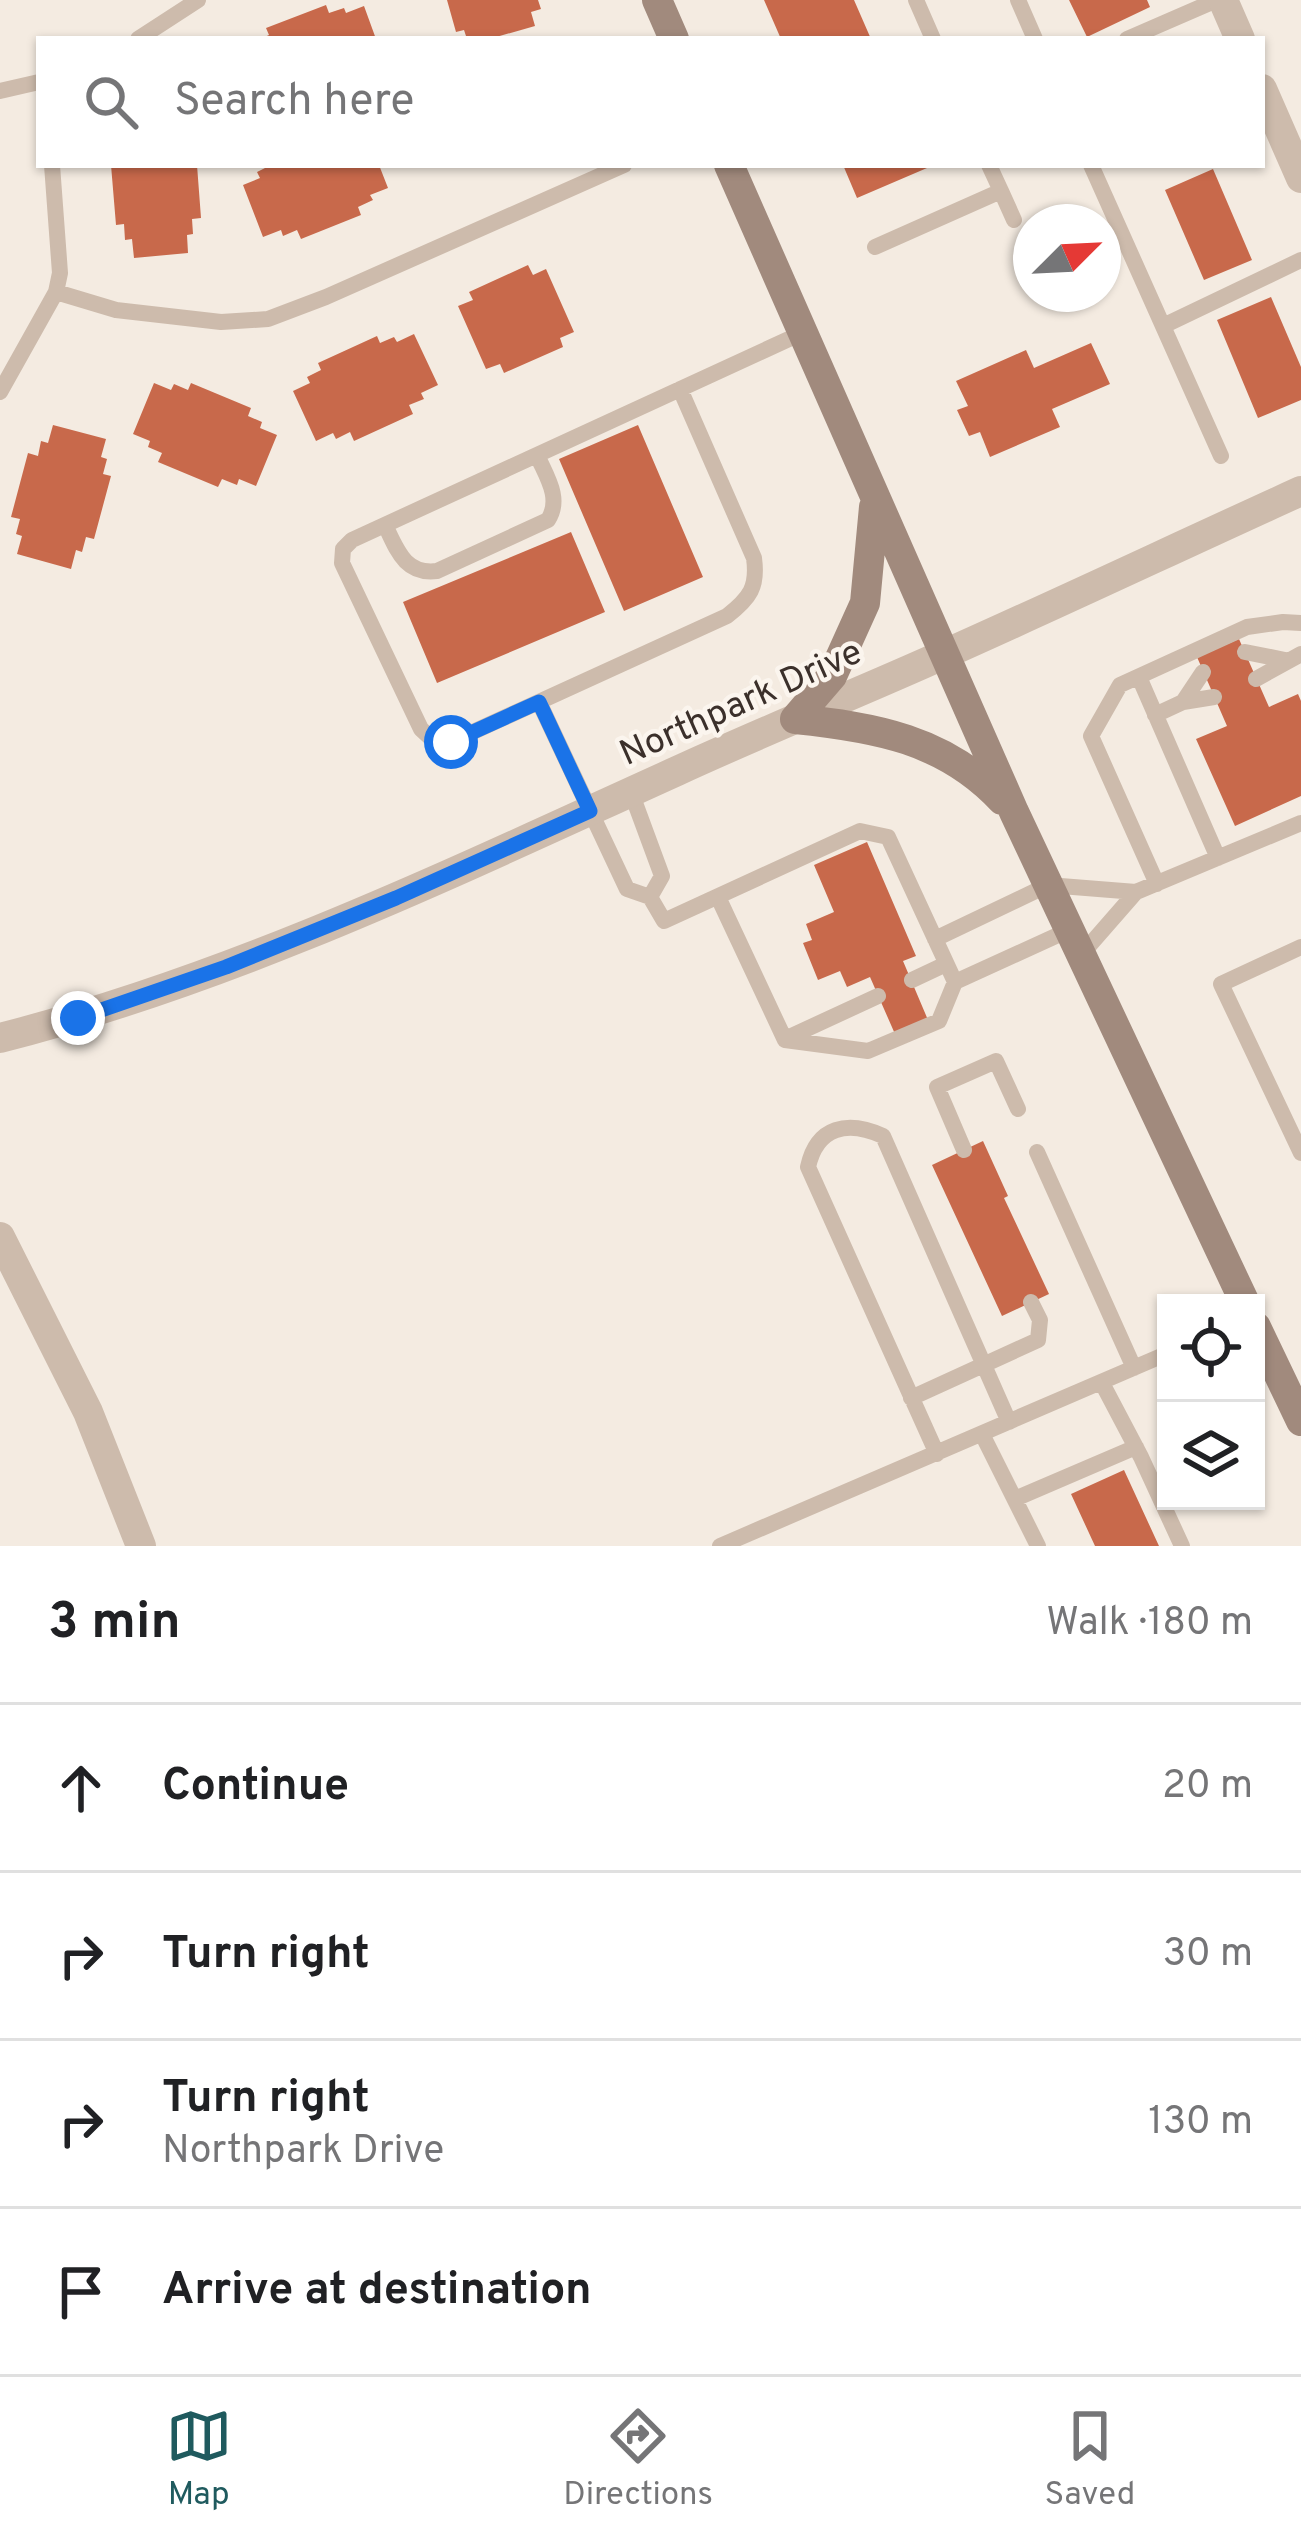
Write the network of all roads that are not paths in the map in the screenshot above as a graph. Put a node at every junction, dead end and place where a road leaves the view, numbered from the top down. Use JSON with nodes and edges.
{"nodes":[{"id":1,"x":198,"y":0,"type":"edge"},
{"id":2,"x":657,"y":0,"type":"edge"},
{"id":3,"x":916,"y":0,"type":"edge"},
{"id":4,"x":1018,"y":0,"type":"edge"},
{"id":5,"x":1220,"y":0,"type":"edge"},
{"id":6,"x":143,"y":36,"type":"edge"},
{"id":7,"x":673,"y":36,"type":"edge"},
{"id":8,"x":932,"y":36,"type":"edge"},
{"id":9,"x":1034,"y":36,"type":"edge"},
{"id":10,"x":1134,"y":36,"type":"edge"},
{"id":11,"x":1238,"y":36,"type":"edge"},
{"id":12,"x":36,"y":83,"type":"edge"},
{"id":13,"x":0,"y":91,"type":"edge"},
{"id":14,"x":1265,"y":96,"type":"edge"},
{"id":15,"x":52,"y":168,"type":"edge"},
{"id":16,"x":617,"y":168,"type":"edge"},
{"id":17,"x":730,"y":168,"type":"edge"},
{"id":18,"x":990,"y":168,"type":"edge"},
{"id":19,"x":1092,"y":168,"type":"edge"},
{"id":20,"x":1301,"y":178,"type":"edge"},
{"id":21,"x":1001,"y":191,"type":"junction"},
{"id":22,"x":1013,"y":218,"type":"edge"},
{"id":23,"x":875,"y":247,"type":"dead end"},
{"id":24,"x":1301,"y":260,"type":"edge"},
{"id":25,"x":56,"y":292,"type":"junction"},
{"id":26,"x":1163,"y":326,"type":"junction"},
{"id":27,"x":802,"y":333,"type":"junction"},
{"id":28,"x":680,"y":389,"type":"junction"},
{"id":29,"x":0,"y":392,"type":"edge"},
{"id":30,"x":537,"y":455,"type":"junction"},
{"id":31,"x":1221,"y":456,"type":"dead end"},
{"id":32,"x":1301,"y":491,"type":"edge"},
{"id":33,"x":874,"y":501,"type":"junction"},
{"id":34,"x":385,"y":525,"type":"junction"},
{"id":35,"x":1301,"y":623,"type":"edge"},
{"id":36,"x":944,"y":655,"type":"junction"},
{"id":37,"x":1293,"y":657,"type":"edge"},
{"id":38,"x":1138,"y":677,"type":"junction"},
{"id":39,"x":539,"y":702,"type":"junction"},
{"id":40,"x":1183,"y":702,"type":"junction"},
{"id":41,"x":1155,"y":715,"type":"junction"},
{"id":42,"x":795,"y":718,"type":"junction"},
{"id":43,"x":631,"y":792,"type":"junction"},
{"id":44,"x":590,"y":811,"type":"junction"},
{"id":45,"x":1013,"y":812,"type":"junction"},
{"id":46,"x":1301,"y":823,"type":"edge"},
{"id":47,"x":1218,"y":858,"type":"junction"},
{"id":48,"x":1157,"y":884,"type":"junction"},
{"id":49,"x":1048,"y":885,"type":"junction"},
{"id":50,"x":1136,"y":892,"type":"junction"},
{"id":51,"x":650,"y":897,"type":"junction"},
{"id":52,"x":718,"y":898,"type":"junction"},
{"id":53,"x":935,"y":939,"type":"junction"},
{"id":54,"x":1075,"y":942,"type":"junction"},
{"id":55,"x":1301,"y":947,"type":"edge"},
{"id":56,"x":946,"y":964,"type":"junction"},
{"id":57,"x":912,"y":980,"type":"dead end"},
{"id":58,"x":956,"y":982,"type":"junction"},
{"id":59,"x":878,"y":996,"type":"dead end"},
{"id":60,"x":0,"y":1036,"type":"edge"},
{"id":61,"x":784,"y":1040,"type":"junction"},
{"id":62,"x":1018,"y":1109,"type":"dead end"},
{"id":63,"x":1297,"y":1133,"type":"edge"},
{"id":64,"x":964,"y":1150,"type":"dead end"},
{"id":65,"x":1037,"y":1152,"type":"dead end"},
{"id":66,"x":1301,"y":1153,"type":"edge"},
{"id":67,"x":0,"y":1237,"type":"edge"},
{"id":68,"x":1240,"y":1294,"type":"edge"},
{"id":69,"x":1031,"y":1302,"type":"dead end"},
{"id":70,"x":1265,"y":1346,"type":"edge"},
{"id":71,"x":1157,"y":1358,"type":"edge"},
{"id":72,"x":984,"y":1364,"type":"junction"},
{"id":73,"x":1134,"y":1368,"type":"junction"},
{"id":74,"x":1102,"y":1383,"type":"junction"},
{"id":75,"x":911,"y":1398,"type":"junction"},
{"id":76,"x":1301,"y":1421,"type":"edge"},
{"id":77,"x":1010,"y":1422,"type":"junction"},
{"id":78,"x":982,"y":1434,"type":"junction"},
{"id":79,"x":1136,"y":1447,"type":"junction"},
{"id":80,"x":937,"y":1454,"type":"junction"},
{"id":81,"x":1015,"y":1498,"type":"junction"},
{"id":82,"x":141,"y":1546,"type":"edge"},
{"id":83,"x":720,"y":1546,"type":"edge"},
{"id":84,"x":1038,"y":1546,"type":"edge"},
{"id":85,"x":1182,"y":1546,"type":"edge"}],
"edges":[{"from":1,"to":6,"type":"lane"},
{"from":2,"to":7,"type":"main road"},
{"from":3,"to":8,"type":"lane"},
{"from":4,"to":9,"type":"lane"},
{"from":5,"to":10,"type":"lane"},
{"from":5,"to":11,"type":"street"},
{"from":12,"to":13,"type":"lane"},
{"from":14,"to":20,"type":"street"},
{"from":15,"to":25,"type":"lane"},
{"from":16,"to":25,"type":"lane"},
{"from":17,"to":27,"type":"main road"},
{"from":18,"to":21,"type":"lane"},
{"from":19,"to":26,"type":"lane"},
{"from":21,"to":22,"type":"lane"},
{"from":21,"to":23,"type":"lane"},
{"from":24,"to":26,"type":"lane"},
{"from":25,"to":29,"type":"lane"},
{"from":26,"to":31,"type":"lane"},
{"from":27,"to":28,"type":"lane"},
{"from":27,"to":33,"type":"main road"},
{"from":28,"to":30,"type":"lane"},
{"from":28,"to":39,"type":"lane"},
{"from":30,"to":34,"type":"lane"},
{"from":30,"to":34,"type":"lane"},
{"from":32,"to":36,"type":"street","name":"Northpark Drive"},
{"from":33,"to":36,"type":"main road"},
{"from":33,"to":42,"type":"main road"},
{"from":34,"to":39,"type":"lane"},
{"from":35,"to":38,"type":"lane"},
{"from":36,"to":42,"type":"street","name":"Northpark Drive"},
{"from":36,"to":45,"type":"main road"},
{"from":37,"to":37,"type":"lane"},
{"from":38,"to":41,"type":"lane"},
{"from":38,"to":48,"type":"lane"},
{"from":39,"to":44,"type":"lane"},
{"from":40,"to":40,"type":"lane"},
{"from":40,"to":41,"type":"lane"},
{"from":41,"to":47,"type":"lane"},
{"from":42,"to":43,"type":"street","name":"Northpark Drive"},
{"from":42,"to":45,"type":"main road"},
{"from":43,"to":44,"type":"street","name":"Northpark Drive"},
{"from":43,"to":51,"type":"lane"},
{"from":44,"to":51,"type":"lane"},
{"from":44,"to":60,"type":"street","name":"Northpark Drive"},
{"from":45,"to":49,"type":"main road"},
{"from":46,"to":47,"type":"lane"},
{"from":47,"to":48,"type":"lane"},
{"from":48,"to":50,"type":"lane"},
{"from":49,"to":50,"type":"lane"},
{"from":49,"to":53,"type":"lane"},
{"from":49,"to":54,"type":"main road"},
{"from":50,"to":54,"type":"lane"},
{"from":51,"to":52,"type":"lane"},
{"from":52,"to":53,"type":"lane"},
{"from":52,"to":61,"type":"lane"},
{"from":53,"to":56,"type":"lane"},
{"from":54,"to":58,"type":"lane"},
{"from":54,"to":68,"type":"main road"},
{"from":55,"to":63,"type":"lane"},
{"from":56,"to":57,"type":"lane"},
{"from":56,"to":58,"type":"lane"},
{"from":58,"to":61,"type":"lane"},
{"from":59,"to":61,"type":"lane"},
{"from":62,"to":64,"type":"lane"},
{"from":63,"to":66,"type":"lane"},
{"from":65,"to":73,"type":"lane"},
{"from":67,"to":82,"type":"street"},
{"from":69,"to":72,"type":"lane"},
{"from":70,"to":76,"type":"main road"},
{"from":71,"to":73,"type":"lane"},
{"from":72,"to":75,"type":"lane"},
{"from":72,"to":75,"type":"lane"},
{"from":72,"to":77,"type":"lane"},
{"from":73,"to":74,"type":"lane"},
{"from":74,"to":77,"type":"lane"},
{"from":74,"to":79,"type":"lane"},
{"from":75,"to":80,"type":"lane"},
{"from":77,"to":78,"type":"lane"},
{"from":78,"to":80,"type":"lane"},
{"from":78,"to":81,"type":"lane"},
{"from":79,"to":81,"type":"lane"},
{"from":79,"to":85,"type":"lane"},
{"from":80,"to":83,"type":"lane"},
{"from":81,"to":84,"type":"lane"}]}
